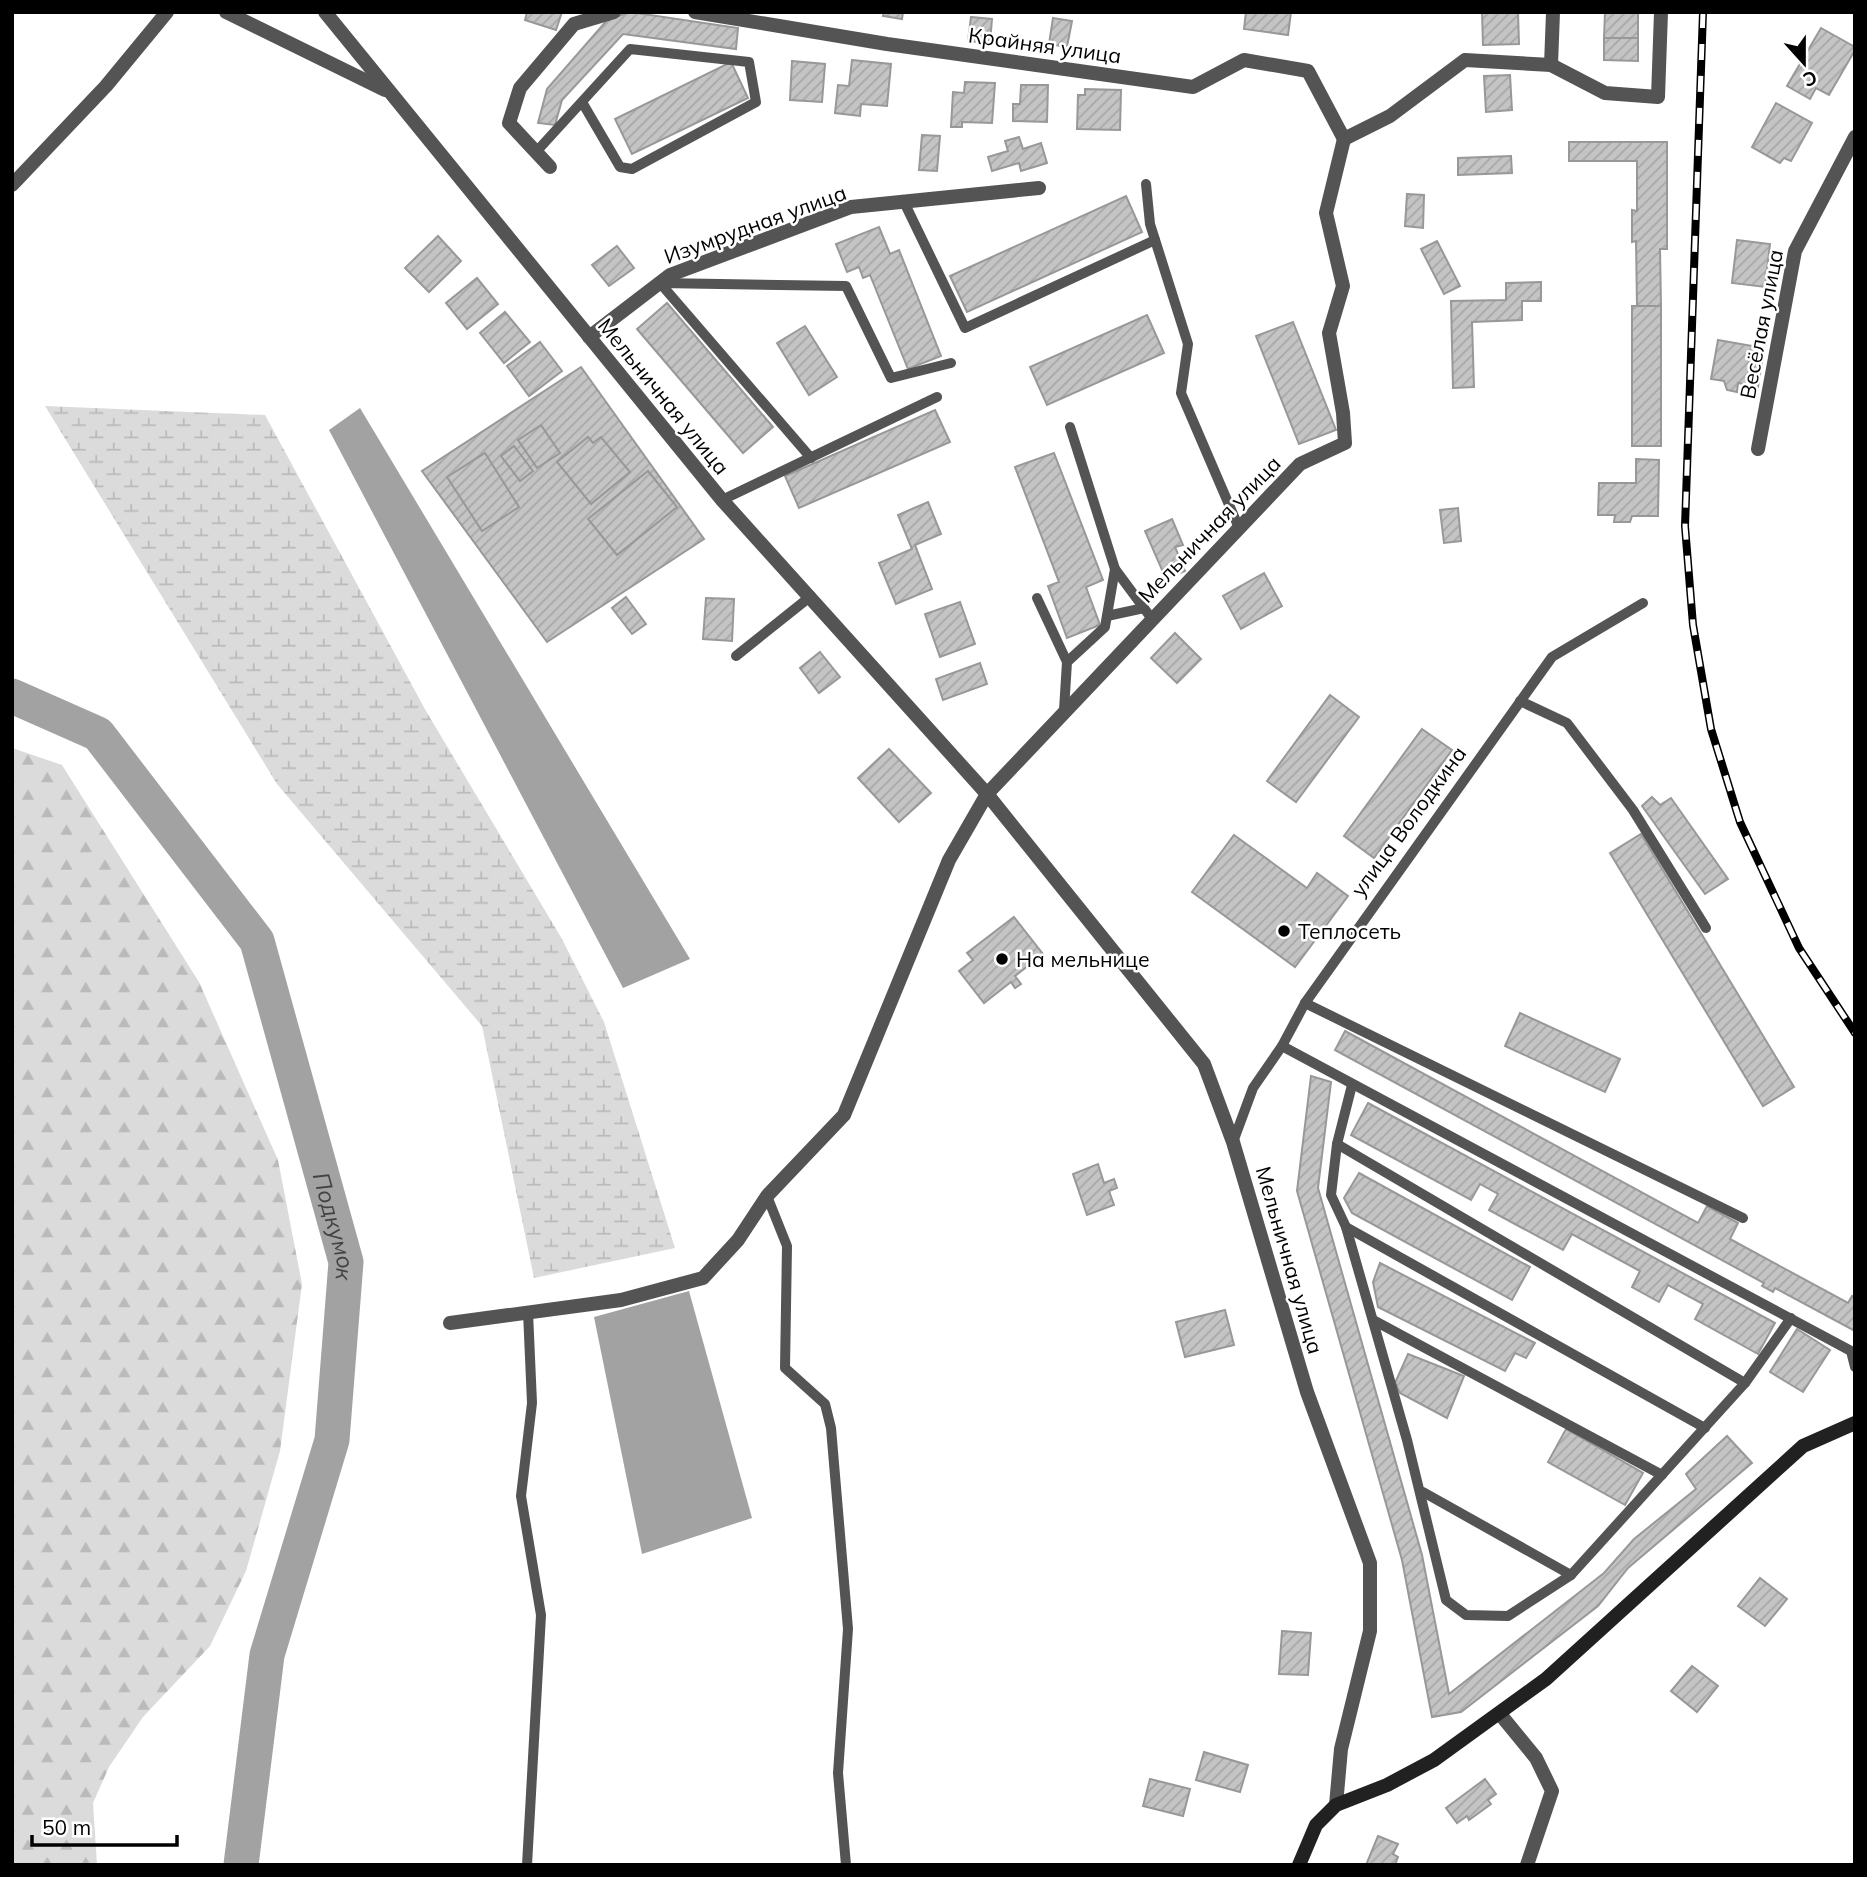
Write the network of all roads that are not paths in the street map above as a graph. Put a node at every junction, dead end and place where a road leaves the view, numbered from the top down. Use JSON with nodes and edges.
{"nodes":[{"id":1,"x":167,"y":12,"type":"edge"},
{"id":2,"x":226,"y":12,"type":"edge"},
{"id":3,"x":324,"y":12,"type":"edge"},
{"id":4,"x":614,"y":12,"type":"edge"},
{"id":5,"x":695,"y":12,"type":"edge"},
{"id":6,"x":1553,"y":12,"type":"edge"},
{"id":7,"x":1661,"y":12,"type":"edge"},
{"id":8,"x":1551,"y":65,"type":"junction"},
{"id":9,"x":390,"y":93,"type":"junction"},
{"id":10,"x":582,"y":102,"type":"junction"},
{"id":11,"x":1855,"y":137,"type":"edge"},
{"id":12,"x":1344,"y":139,"type":"junction"},
{"id":13,"x":536,"y":152,"type":"junction"},
{"id":14,"x":550,"y":167,"type":"dead end"},
{"id":15,"x":1146,"y":184,"type":"dead end"},
{"id":16,"x":12,"y":185,"type":"edge"},
{"id":17,"x":1039,"y":188,"type":"dead end"},
{"id":18,"x":904,"y":202,"type":"junction"},
{"id":19,"x":1155,"y":240,"type":"junction"},
{"id":20,"x":660,"y":283,"type":"junction"},
{"id":21,"x":589,"y":337,"type":"junction"},
{"id":22,"x":951,"y":363,"type":"dead end"},
{"id":23,"x":937,"y":397,"type":"dead end"},
{"id":24,"x":1070,"y":427,"type":"dead end"},
{"id":25,"x":1758,"y":449,"type":"dead end"},
{"id":26,"x":811,"y":458,"type":"junction"},
{"id":27,"x":722,"y":500,"type":"junction"},
{"id":28,"x":1239,"y":527,"type":"junction"},
{"id":29,"x":1115,"y":569,"type":"junction"},
{"id":30,"x":811,"y":596,"type":"junction"},
{"id":31,"x":1037,"y":598,"type":"dead end"},
{"id":32,"x":1643,"y":603,"type":"dead end"},
{"id":33,"x":1148,"y":613,"type":"junction"},
{"id":34,"x":1107,"y":616,"type":"junction"},
{"id":35,"x":736,"y":656,"type":"dead end"},
{"id":36,"x":1067,"y":662,"type":"junction"},
{"id":37,"x":1520,"y":701,"type":"junction"},
{"id":38,"x":1064,"y":710,"type":"junction"},
{"id":39,"x":987,"y":794,"type":"junction"},
{"id":40,"x":1706,"y":929,"type":"dead end"},
{"id":41,"x":1305,"y":1003,"type":"junction"},
{"id":42,"x":1282,"y":1046,"type":"junction"},
{"id":43,"x":1352,"y":1084,"type":"junction"},
{"id":44,"x":1233,"y":1142,"type":"junction"},
{"id":45,"x":1337,"y":1144,"type":"junction"},
{"id":46,"x":767,"y":1196,"type":"junction"},
{"id":47,"x":1743,"y":1218,"type":"dead end"},
{"id":48,"x":1346,"y":1227,"type":"junction"},
{"id":49,"x":528,"y":1312,"type":"junction"},
{"id":50,"x":1790,"y":1318,"type":"junction"},
{"id":51,"x":1373,"y":1321,"type":"junction"},
{"id":52,"x":450,"y":1323,"type":"dead end"},
{"id":53,"x":1855,"y":1367,"type":"edge"},
{"id":54,"x":1745,"y":1383,"type":"junction"},
{"id":55,"x":1855,"y":1423,"type":"edge"},
{"id":56,"x":1705,"y":1428,"type":"junction"},
{"id":57,"x":1662,"y":1475,"type":"junction"},
{"id":58,"x":1423,"y":1492,"type":"dead end"},
{"id":59,"x":1571,"y":1575,"type":"junction"},
{"id":60,"x":1500,"y":1714,"type":"junction"},
{"id":61,"x":1336,"y":1805,"type":"junction"},
{"id":62,"x":527,"y":1865,"type":"edge"},
{"id":63,"x":846,"y":1865,"type":"edge"},
{"id":64,"x":1299,"y":1865,"type":"edge"},
{"id":65,"x":1527,"y":1865,"type":"edge"}],
"edges":[{"from":1,"to":16,"type":"street"},
{"from":2,"to":9,"type":"street"},
{"from":3,"to":9,"type":"street","name":"Мельничная улица"},
{"from":4,"to":13,"type":"street"},
{"from":5,"to":12,"type":"street","name":"Крайняя улица"},
{"from":6,"to":8,"type":"street"},
{"from":7,"to":8,"type":"street"},
{"from":8,"to":12,"type":"street"},
{"from":9,"to":21,"type":"street","name":"Мельничная улица"},
{"from":10,"to":10,"type":"lane"},
{"from":10,"to":13,"type":"lane"},
{"from":11,"to":25,"type":"street","name":"Весёлая улица"},
{"from":12,"to":28,"type":"street","name":"Мельничная улица"},
{"from":13,"to":14,"type":"street"},
{"from":15,"to":19,"type":"lane"},
{"from":17,"to":18,"type":"street","name":"Изумрудная улица"},
{"from":18,"to":19,"type":"lane"},
{"from":18,"to":20,"type":"street","name":"Изумрудная улица"},
{"from":19,"to":28,"type":"lane"},
{"from":20,"to":21,"type":"street","name":"Изумрудная улица"},
{"from":20,"to":22,"type":"lane"},
{"from":20,"to":26,"type":"lane"},
{"from":21,"to":27,"type":"street","name":"Мельничная улица"},
{"from":23,"to":26,"type":"lane"},
{"from":24,"to":29,"type":"lane"},
{"from":26,"to":27,"type":"lane"},
{"from":27,"to":30,"type":"street","name":"Мельничная улица"},
{"from":28,"to":33,"type":"street","name":"Мельничная улица"},
{"from":29,"to":33,"type":"lane"},
{"from":29,"to":34,"type":"lane"},
{"from":30,"to":35,"type":"lane"},
{"from":30,"to":39,"type":"street","name":"Мельничная улица"},
{"from":31,"to":36,"type":"lane"},
{"from":32,"to":37,"type":"lane","name":"улица Володкина"},
{"from":33,"to":34,"type":"lane"},
{"from":33,"to":38,"type":"street","name":"Мельничная улица"},
{"from":34,"to":36,"type":"lane"},
{"from":36,"to":38,"type":"lane"},
{"from":37,"to":40,"type":"lane"},
{"from":37,"to":41,"type":"lane","name":"улица Володкина"},
{"from":38,"to":39,"type":"street","name":"Мельничная улица"},
{"from":39,"to":44,"type":"street","name":"Мельничная улица"},
{"from":39,"to":46,"type":"street","name":"Мельничная улица"},
{"from":41,"to":42,"type":"lane","name":"улица Володкина"},
{"from":41,"to":47,"type":"lane"},
{"from":42,"to":43,"type":"lane"},
{"from":42,"to":44,"type":"lane","name":"улица Володкина"},
{"from":43,"to":45,"type":"lane"},
{"from":43,"to":50,"type":"lane"},
{"from":44,"to":61,"type":"street","name":"Мельничная улица"},
{"from":45,"to":48,"type":"lane"},
{"from":45,"to":54,"type":"lane"},
{"from":46,"to":49,"type":"street","name":"Мельничная улица"},
{"from":46,"to":63,"type":"lane"},
{"from":48,"to":51,"type":"lane"},
{"from":48,"to":56,"type":"lane"},
{"from":49,"to":52,"type":"street","name":"Мельничная улица"},
{"from":49,"to":62,"type":"lane"},
{"from":50,"to":53,"type":"lane"},
{"from":50,"to":54,"type":"lane"},
{"from":51,"to":57,"type":"lane"},
{"from":51,"to":59,"type":"lane"},
{"from":54,"to":56,"type":"lane"},
{"from":55,"to":60,"type":"street"},
{"from":56,"to":57,"type":"lane"},
{"from":57,"to":59,"type":"lane"},
{"from":58,"to":59,"type":"lane"},
{"from":60,"to":61,"type":"street"},
{"from":60,"to":65,"type":"street"},
{"from":61,"to":64,"type":"street"}]}
